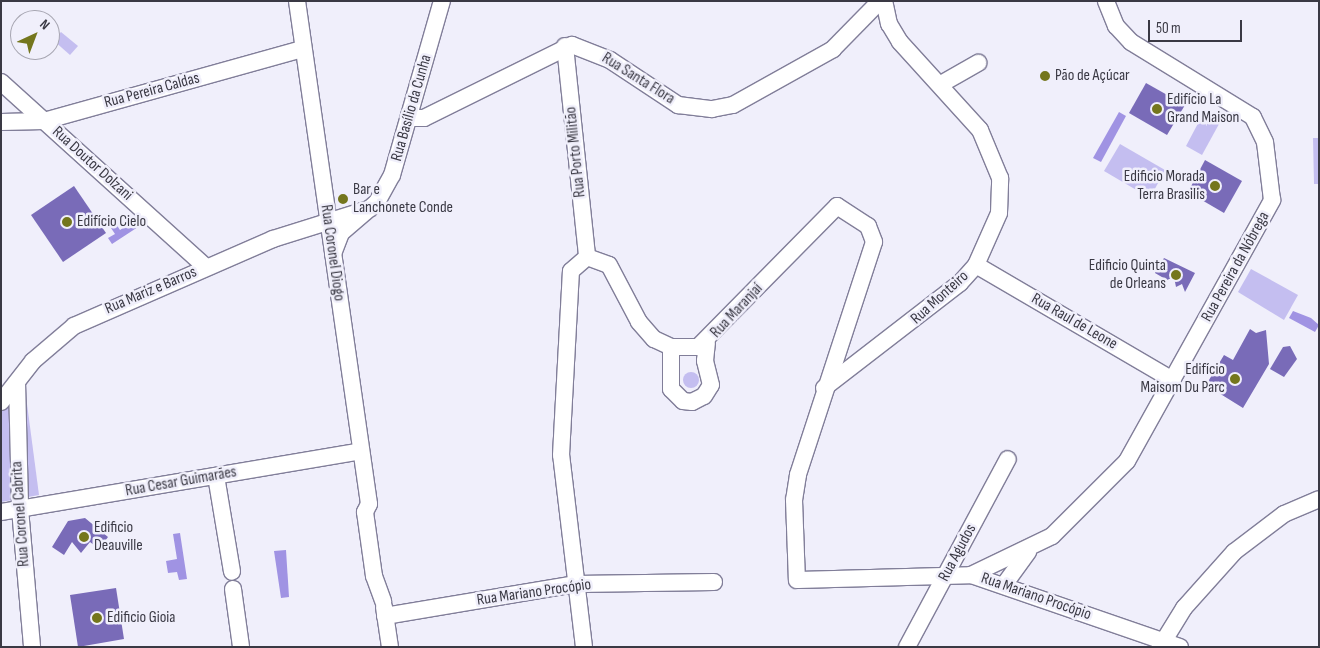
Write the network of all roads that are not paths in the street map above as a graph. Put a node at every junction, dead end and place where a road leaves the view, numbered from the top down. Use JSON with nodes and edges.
{"nodes":[{"id":1,"x":297,"y":1,"type":"edge"},
{"id":2,"x":442,"y":1,"type":"edge"},
{"id":3,"x":880,"y":1,"type":"edge"},
{"id":4,"x":884,"y":1,"type":"edge"},
{"id":5,"x":1106,"y":1,"type":"edge"},
{"id":6,"x":565,"y":46,"type":"junction"},
{"id":7,"x":302,"y":49,"type":"junction"},
{"id":8,"x":978,"y":63,"type":"dead end"},
{"id":9,"x":1,"y":82,"type":"edge"},
{"id":10,"x":941,"y":84,"type":"junction"},
{"id":11,"x":410,"y":118,"type":"junction"},
{"id":12,"x":44,"y":121,"type":"junction"},
{"id":13,"x":1,"y":122,"type":"edge"},
{"id":14,"x":369,"y":209,"type":"junction"},
{"id":15,"x":328,"y":222,"type":"junction"},
{"id":16,"x":332,"y":256,"type":"junction"},
{"id":17,"x":587,"y":257,"type":"junction"},
{"id":18,"x":976,"y":266,"type":"junction"},
{"id":19,"x":206,"y":267,"type":"junction"},
{"id":20,"x":707,"y":342,"type":"junction"},
{"id":21,"x":671,"y":348,"type":"junction"},
{"id":22,"x":1173,"y":380,"type":"junction"},
{"id":23,"x":17,"y":382,"type":"junction"},
{"id":24,"x":824,"y":388,"type":"junction"},
{"id":25,"x":1,"y":402,"type":"edge"},
{"id":26,"x":361,"y":451,"type":"junction"},
{"id":27,"x":1008,"y":459,"type":"dead end"},
{"id":28,"x":216,"y":476,"type":"junction"},
{"id":29,"x":1319,"y":499,"type":"edge"},
{"id":30,"x":20,"y":509,"type":"junction"},
{"id":31,"x":1,"y":512,"type":"edge"},
{"id":32,"x":1030,"y":550,"type":"junction"},
{"id":33,"x":232,"y":572,"type":"dead end"},
{"id":34,"x":946,"y":574,"type":"junction"},
{"id":35,"x":970,"y":575,"type":"junction"},
{"id":36,"x":797,"y":580,"type":"joint"},
{"id":37,"x":714,"y":582,"type":"dead end"},
{"id":38,"x":576,"y":584,"type":"junction"},
{"id":39,"x":1004,"y":585,"type":"junction"},
{"id":40,"x":233,"y":589,"type":"dead end"},
{"id":41,"x":384,"y":608,"type":"junction"},
{"id":42,"x":1161,"y":644,"type":"edge"},
{"id":43,"x":32,"y":647,"type":"edge"},
{"id":44,"x":241,"y":647,"type":"edge"},
{"id":45,"x":390,"y":647,"type":"edge"},
{"id":46,"x":584,"y":647,"type":"edge"},
{"id":47,"x":907,"y":647,"type":"edge"},
{"id":48,"x":1180,"y":647,"type":"edge"}],
"edges":[{"from":1,"to":7,"type":"street","name":"Rua Coronel Diogo"},
{"from":2,"to":11,"type":"street","name":"Rua Basílio da Cunha"},
{"from":3,"to":6,"type":"street","name":"Rua Santa Flora"},
{"from":4,"to":10,"type":"street","name":"Rua Monteiro"},
{"from":5,"to":22,"type":"street","name":"Rua Pereira da Nóbrega"},
{"from":6,"to":11,"type":"street"},
{"from":6,"to":17,"type":"street","name":"Rua Porto Militão"},
{"from":7,"to":12,"type":"street","name":"Rua Pereira Caldas"},
{"from":7,"to":15,"type":"street","name":"Rua Coronel Diogo"},
{"from":8,"to":10,"type":"street"},
{"from":9,"to":12,"type":"street","name":"Rua Doutor Dolzani"},
{"from":10,"to":18,"type":"street","name":"Rua Monteiro"},
{"from":11,"to":14,"type":"street","name":"Rua Basílio da Cunha"},
{"from":12,"to":13,"type":"street","name":"Rua Pereira Caldas"},
{"from":12,"to":19,"type":"street","name":"Rua Doutor Dolzani"},
{"from":14,"to":15,"type":"street"},
{"from":14,"to":16,"type":"street","name":"Rua Basílio da Cunha"},
{"from":15,"to":16,"type":"street","name":"Rua Coronel Diogo"},
{"from":15,"to":19,"type":"street","name":"Rua Mariz e Barros"},
{"from":16,"to":26,"type":"street","name":"Rua Coronel Diogo"},
{"from":17,"to":21,"type":"street"},
{"from":17,"to":38,"type":"street"},
{"from":18,"to":22,"type":"street","name":"Rua Raul de Leone"},
{"from":18,"to":24,"type":"street","name":"Rua Monteiro"},
{"from":19,"to":23,"type":"street","name":"Rua Mariz e Barros"},
{"from":20,"to":21,"type":"street","name":"Rua Maranjaí"},
{"from":20,"to":21,"type":"street"},
{"from":20,"to":24,"type":"street","name":"Rua Maranjaí"},
{"from":22,"to":32,"type":"street","name":"Rua Pereira da Nóbrega"},
{"from":23,"to":25,"type":"street","name":"Rua Mariz e Barros"},
{"from":23,"to":30,"type":"street","name":"Rua Coronel Cabrita"},
{"from":24,"to":36,"type":"street","name":"Rua Maranjaí"},
{"from":26,"to":28,"type":"street","name":"Rua Cesar Guimarães"},
{"from":26,"to":41,"type":"street","name":"Rua Coronel Diogo"},
{"from":27,"to":34,"type":"street","name":"Rua Agudos"},
{"from":28,"to":30,"type":"street","name":"Rua Cesar Guimarães"},
{"from":28,"to":33,"type":"street"},
{"from":29,"to":42,"type":"street"},
{"from":30,"to":31,"type":"street","name":"Rua Cesar Guimarães"},
{"from":30,"to":43,"type":"street","name":"Rua Coronel Cabrita"},
{"from":32,"to":35,"type":"street","name":"Rua Pereira da Nóbrega"},
{"from":32,"to":39,"type":"street","name":"Rua Pereira da Nóbrega"},
{"from":34,"to":35,"type":"street","name":"Rua Mariano Procópio"},
{"from":34,"to":36,"type":"street","name":"Rua Mariano Procópio"},
{"from":34,"to":47,"type":"street","name":"Rua Agudos"},
{"from":35,"to":39,"type":"street","name":"Rua Mariano Procópio"},
{"from":37,"to":38,"type":"street","name":"Rua Mariano Procópio"},
{"from":38,"to":41,"type":"street","name":"Rua Mariano Procópio"},
{"from":38,"to":46,"type":"street"},
{"from":39,"to":42,"type":"street","name":"Rua Mariano Procópio"},
{"from":40,"to":44,"type":"street"},
{"from":41,"to":45,"type":"street","name":"Rua Coronel Diogo"},
{"from":42,"to":48,"type":"street","name":"Rua Mariano Procópio"}]}
